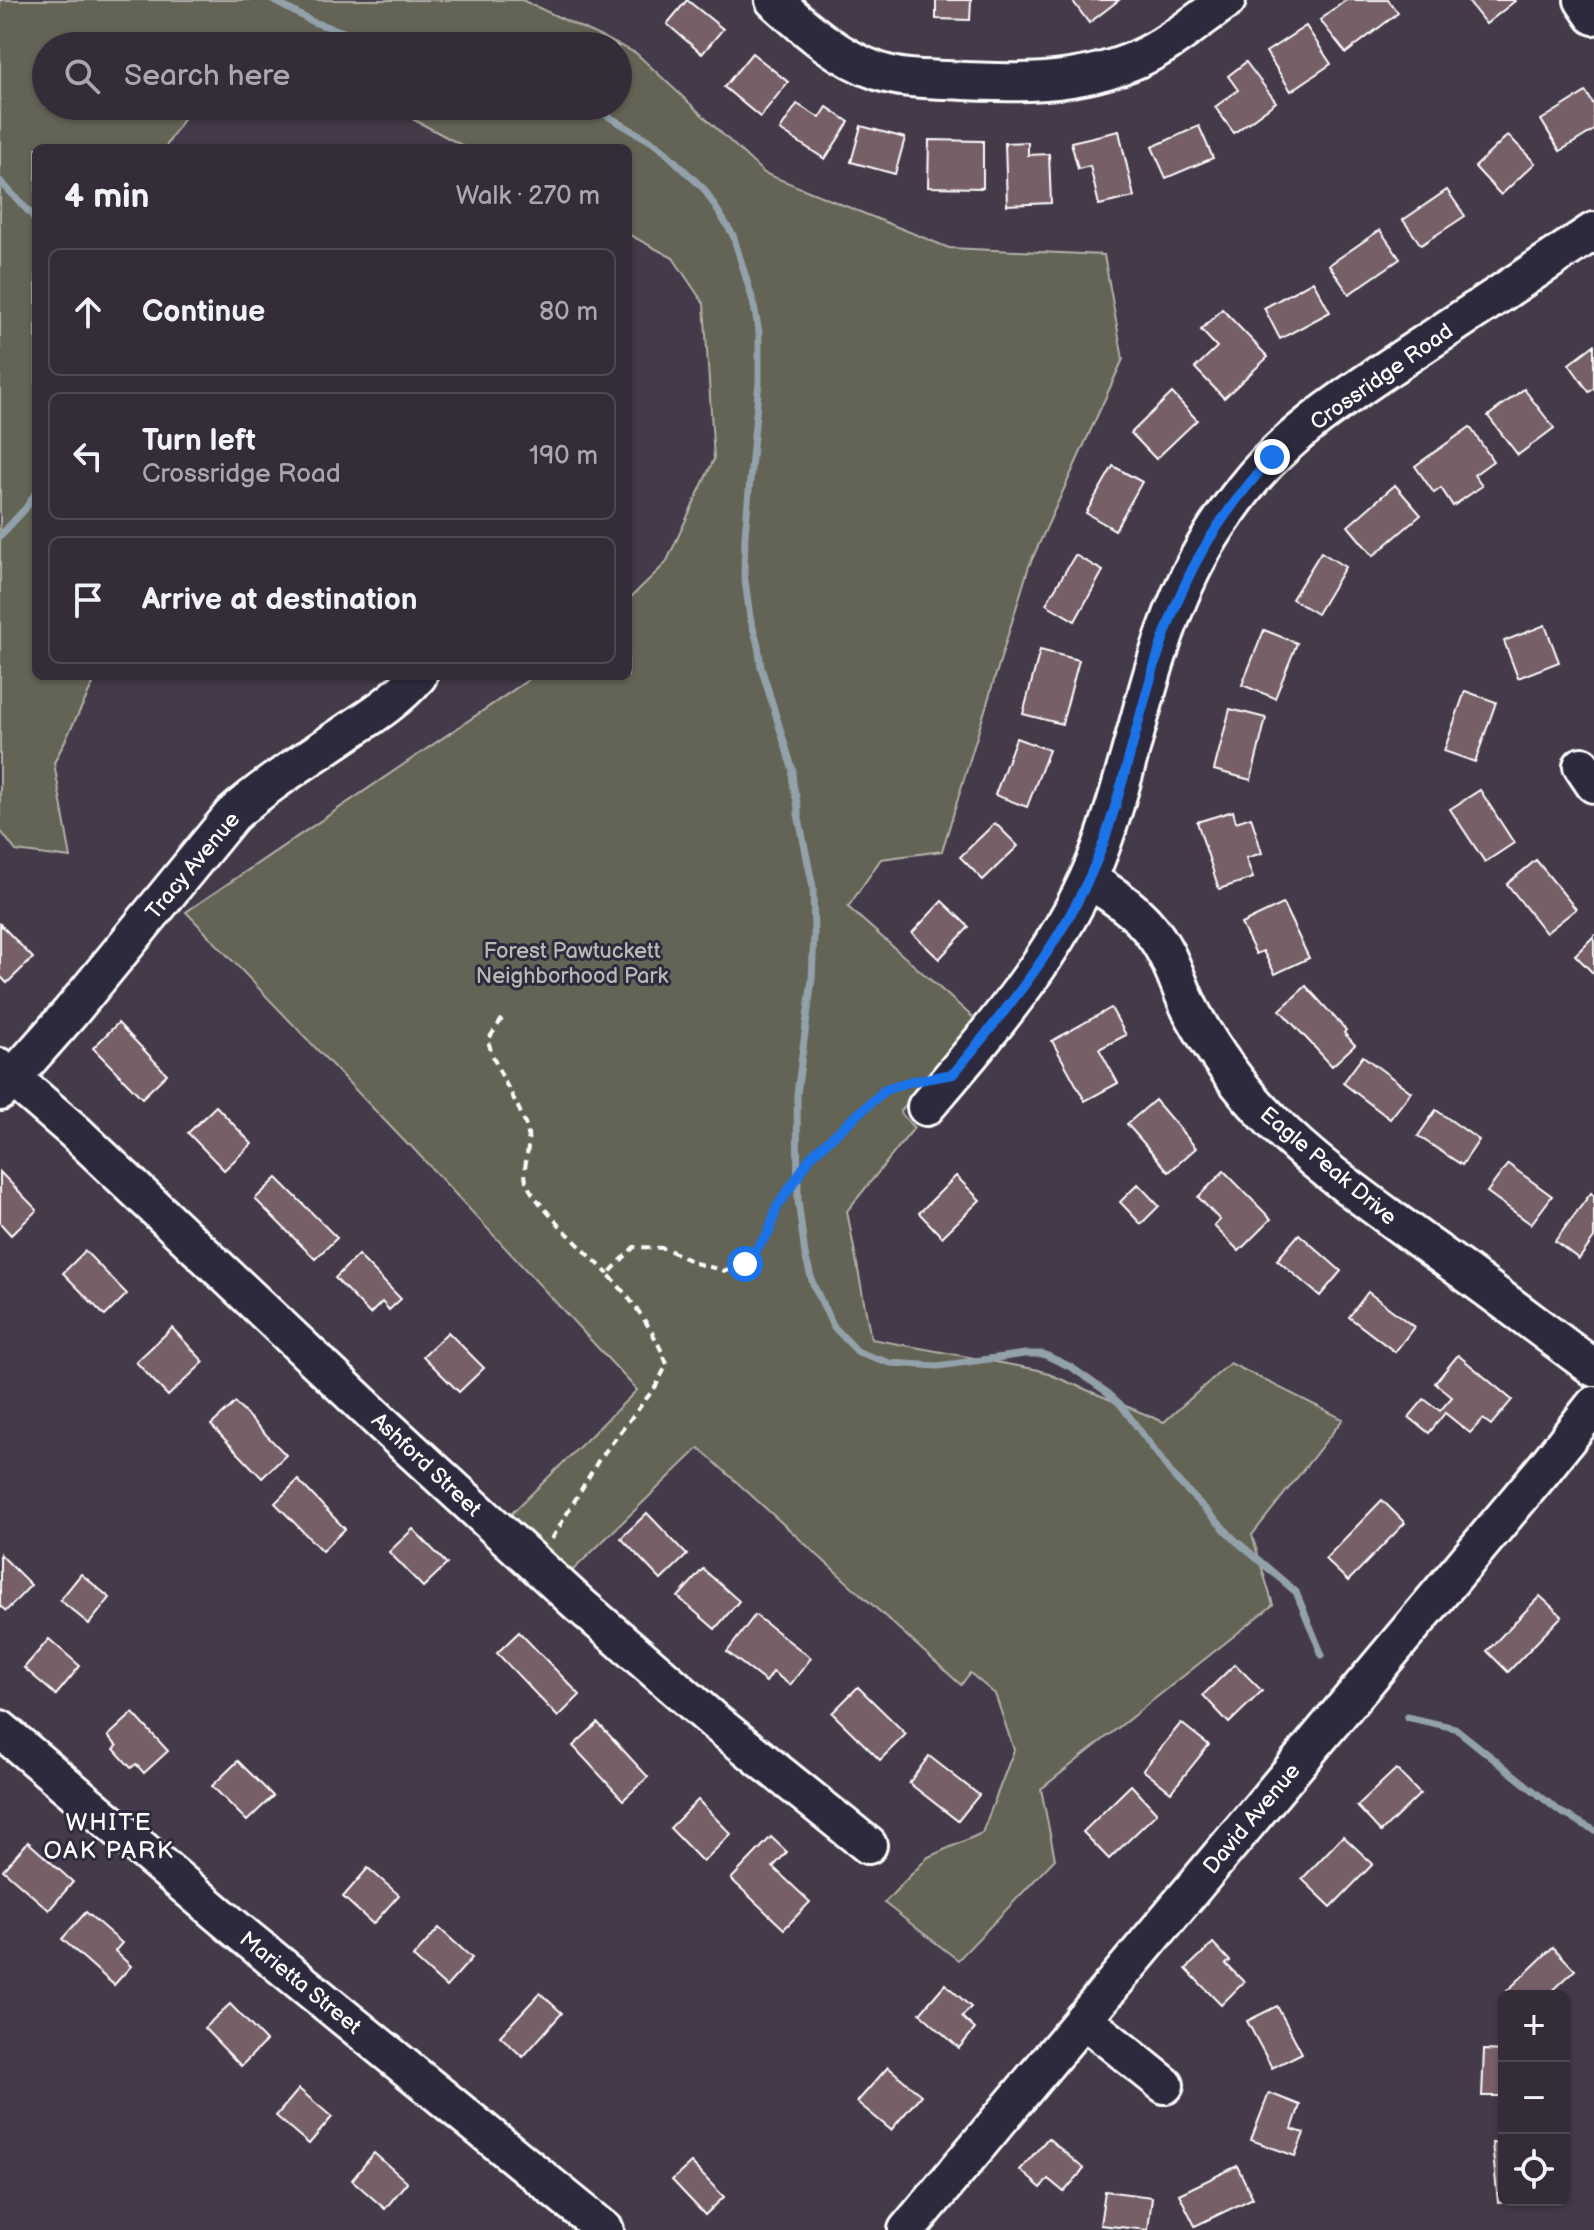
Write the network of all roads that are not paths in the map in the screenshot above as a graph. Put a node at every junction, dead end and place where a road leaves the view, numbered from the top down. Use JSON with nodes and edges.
{"nodes":[{"id":1,"x":774,"y":0,"type":"edge"},
{"id":2,"x":1583,"y":0,"type":"edge"},
{"id":3,"x":1211,"y":4,"type":"edge"},
{"id":4,"x":1594,"y":16,"type":"edge"},
{"id":5,"x":1594,"y":231,"type":"edge"},
{"id":6,"x":414,"y":680,"type":"edge"},
{"id":7,"x":1088,"y":880,"type":"junction"},
{"id":8,"x":4,"y":1079,"type":"edge"},
{"id":9,"x":926,"y":1107,"type":"dead end"},
{"id":10,"x":1594,"y":1368,"type":"edge"},
{"id":11,"x":1594,"y":1405,"type":"edge"},
{"id":12,"x":0,"y":1729,"type":"edge"},
{"id":13,"x":868,"y":1845,"type":"dead end"},
{"id":14,"x":1083,"y":2019,"type":"junction"},
{"id":15,"x":1165,"y":2085,"type":"dead end"},
{"id":16,"x":605,"y":2230,"type":"edge"},
{"id":17,"x":907,"y":2230,"type":"edge"}],
"edges":[{"from":1,"to":3,"type":"street"},
{"from":2,"to":4,"type":"street"},
{"from":5,"to":7,"type":"street","name":"Crossridge Road"},
{"from":6,"to":8,"type":"street","name":"Tracy Avenue"},
{"from":7,"to":9,"type":"street","name":"Crossridge Road"},
{"from":7,"to":10,"type":"street","name":"Eagle Peak Drive"},
{"from":8,"to":13,"type":"street","name":"Ashford Street"},
{"from":11,"to":14,"type":"street","name":"David Avenue"},
{"from":12,"to":16,"type":"street","name":"Marietta Street"},
{"from":14,"to":15,"type":"street"},
{"from":14,"to":17,"type":"street","name":"David Avenue"}]}
